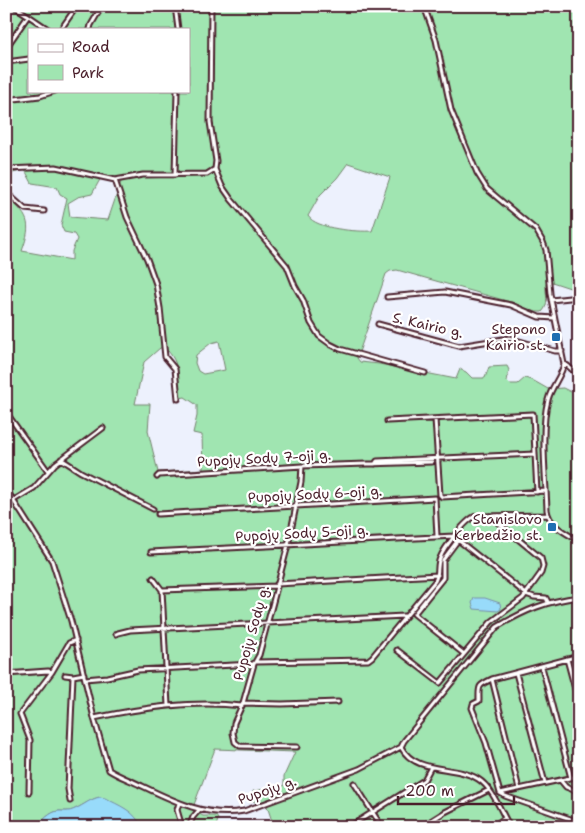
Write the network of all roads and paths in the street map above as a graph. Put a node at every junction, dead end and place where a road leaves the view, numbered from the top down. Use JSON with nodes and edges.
{"nodes":[{"id":1,"x":14,"y":6,"type":"edge"},
{"id":2,"x":77,"y":6,"type":"edge"},
{"id":3,"x":91,"y":6,"type":"edge"},
{"id":4,"x":102,"y":6,"type":"edge"},
{"id":5,"x":175,"y":6,"type":"edge"},
{"id":6,"x":211,"y":6,"type":"edge"},
{"id":7,"x":424,"y":6,"type":"edge"},
{"id":8,"x":98,"y":12,"type":"junction"},
{"id":9,"x":28,"y":16,"type":"junction"},
{"id":10,"x":46,"y":28,"type":"edge"},
{"id":11,"x":63,"y":28,"type":"edge"},
{"id":12,"x":90,"y":28,"type":"edge"},
{"id":13,"x":178,"y":28,"type":"edge"},
{"id":14,"x":6,"y":48,"type":"edge"},
{"id":15,"x":28,"y":60,"type":"edge"},
{"id":16,"x":6,"y":62,"type":"edge"},
{"id":17,"x":52,"y":92,"type":"edge"},
{"id":18,"x":177,"y":92,"type":"edge"},
{"id":19,"x":6,"y":100,"type":"edge"},
{"id":20,"x":6,"y":169,"type":"edge"},
{"id":21,"x":215,"y":169,"type":"junction"},
{"id":22,"x":175,"y":174,"type":"junction"},
{"id":23,"x":115,"y":180,"type":"junction"},
{"id":24,"x":6,"y":192,"type":"edge"},
{"id":25,"x":44,"y":211,"type":"dead end"},
{"id":26,"x":387,"y":297,"type":"dead end"},
{"id":27,"x":579,"y":298,"type":"edge"},
{"id":28,"x":551,"y":300,"type":"junction"},
{"id":29,"x":554,"y":318,"type":"junction"},
{"id":30,"x":378,"y":324,"type":"dead end"},
{"id":31,"x":562,"y":351,"type":"junction"},
{"id":32,"x":564,"y":364,"type":"junction"},
{"id":33,"x":425,"y":373,"type":"dead end"},
{"id":34,"x":579,"y":376,"type":"edge"},
{"id":35,"x":178,"y":399,"type":"dead end"},
{"id":36,"x":6,"y":412,"type":"edge"},
{"id":37,"x":435,"y":419,"type":"junction"},
{"id":38,"x":387,"y":421,"type":"dead end"},
{"id":39,"x":103,"y":428,"type":"dead end"},
{"id":40,"x":535,"y":454,"type":"junction"},
{"id":41,"x":438,"y":458,"type":"junction"},
{"id":42,"x":62,"y":459,"type":"junction"},
{"id":43,"x":432,"y":462,"type":"dead end"},
{"id":44,"x":374,"y":464,"type":"junction"},
{"id":45,"x":302,"y":466,"type":"junction"},
{"id":46,"x":48,"y":472,"type":"junction"},
{"id":47,"x":157,"y":477,"type":"dead end"},
{"id":48,"x":6,"y":489,"type":"edge"},
{"id":49,"x":537,"y":492,"type":"junction"},
{"id":50,"x":546,"y":492,"type":"junction"},
{"id":51,"x":14,"y":500,"type":"junction"},
{"id":52,"x":296,"y":506,"type":"junction"},
{"id":53,"x":153,"y":509,"type":"dead end"},
{"id":54,"x":158,"y":514,"type":"dead end"},
{"id":55,"x":548,"y":515,"type":"junction"},
{"id":56,"x":490,"y":516,"type":"junction"},
{"id":57,"x":437,"y":536,"type":"junction"},
{"id":58,"x":454,"y":536,"type":"junction"},
{"id":59,"x":458,"y":540,"type":"junction"},
{"id":60,"x":579,"y":541,"type":"edge"},
{"id":61,"x":288,"y":545,"type":"junction"},
{"id":62,"x":151,"y":552,"type":"dead end"},
{"id":63,"x":439,"y":575,"type":"junction"},
{"id":64,"x":152,"y":578,"type":"dead end"},
{"id":65,"x":277,"y":585,"type":"junction"},
{"id":66,"x":162,"y":590,"type":"junction"},
{"id":67,"x":526,"y":594,"type":"junction"},
{"id":68,"x":579,"y":597,"type":"edge"},
{"id":69,"x":548,"y":602,"type":"junction"},
{"id":70,"x":405,"y":616,"type":"junction"},
{"id":71,"x":267,"y":623,"type":"junction"},
{"id":72,"x":164,"y":629,"type":"junction"},
{"id":73,"x":116,"y":634,"type":"dead end"},
{"id":74,"x":76,"y":640,"type":"junction"},
{"id":75,"x":397,"y":650,"type":"dead end"},
{"id":76,"x":464,"y":654,"type":"junction"},
{"id":77,"x":579,"y":656,"type":"edge"},
{"id":78,"x":567,"y":660,"type":"junction"},
{"id":79,"x":255,"y":663,"type":"junction"},
{"id":80,"x":542,"y":666,"type":"junction"},
{"id":81,"x":167,"y":669,"type":"junction"},
{"id":82,"x":52,"y":672,"type":"junction"},
{"id":83,"x":516,"y":673,"type":"junction"},
{"id":84,"x":6,"y":674,"type":"edge"},
{"id":85,"x":84,"y":674,"type":"junction"},
{"id":86,"x":65,"y":675,"type":"dead end"},
{"id":87,"x":73,"y":676,"type":"junction"},
{"id":88,"x":85,"y":679,"type":"junction"},
{"id":89,"x":492,"y":679,"type":"junction"},
{"id":90,"x":338,"y":702,"type":"dead end"},
{"id":91,"x":242,"y":704,"type":"junction"},
{"id":92,"x":579,"y":704,"type":"edge"},
{"id":93,"x":168,"y":706,"type":"junction"},
{"id":94,"x":94,"y":718,"type":"junction"},
{"id":95,"x":298,"y":747,"type":"dead end"},
{"id":96,"x":401,"y":747,"type":"junction"},
{"id":97,"x":431,"y":767,"type":"junction"},
{"id":98,"x":579,"y":776,"type":"edge"},
{"id":99,"x":571,"y":778,"type":"junction"},
{"id":100,"x":562,"y":781,"type":"junction"},
{"id":101,"x":354,"y":783,"type":"dead end"},
{"id":102,"x":545,"y":783,"type":"junction"},
{"id":103,"x":519,"y":789,"type":"junction"},
{"id":104,"x":489,"y":790,"type":"junction"},
{"id":105,"x":29,"y":792,"type":"dead end"},
{"id":106,"x":579,"y":792,"type":"edge"},
{"id":107,"x":500,"y":794,"type":"junction"},
{"id":108,"x":70,"y":801,"type":"dead end"},
{"id":109,"x":179,"y":803,"type":"junction"},
{"id":110,"x":199,"y":810,"type":"junction"},
{"id":111,"x":373,"y":812,"type":"junction"},
{"id":112,"x":505,"y":818,"type":"junction"},
{"id":113,"x":579,"y":822,"type":"edge"},
{"id":114,"x":182,"y":827,"type":"edge"},
{"id":115,"x":189,"y":827,"type":"edge"},
{"id":116,"x":349,"y":827,"type":"edge"},
{"id":117,"x":382,"y":827,"type":"edge"},
{"id":118,"x":421,"y":827,"type":"edge"},
{"id":119,"x":492,"y":827,"type":"edge"},
{"id":120,"x":510,"y":827,"type":"edge"}],
"edges":[{"from":1,"to":9,"type":"street"},
{"from":2,"to":11,"type":"street"},
{"from":3,"to":8,"type":"street"},
{"from":4,"to":8,"type":"street"},
{"from":5,"to":13,"type":"street"},
{"from":6,"to":21,"type":"street"},
{"from":7,"to":28,"type":"street"},
{"from":8,"to":12,"type":"street"},
{"from":9,"to":10,"type":"street"},
{"from":9,"to":14,"type":"street"},
{"from":15,"to":16,"type":"street"},
{"from":17,"to":19,"type":"street"},
{"from":18,"to":22,"type":"street"},
{"from":20,"to":23,"type":"street"},
{"from":21,"to":22,"type":"street"},
{"from":21,"to":33,"type":"street"},
{"from":22,"to":23,"type":"street"},
{"from":23,"to":35,"type":"street"},
{"from":24,"to":25,"type":"street"},
{"from":26,"to":29,"type":"street"},
{"from":27,"to":28,"type":"street"},
{"from":28,"to":29,"type":"street"},
{"from":29,"to":31,"type":"street"},
{"from":30,"to":31,"type":"street","name":"S. Kairio g."},
{"from":31,"to":32,"type":"street"},
{"from":32,"to":34,"type":"street"},
{"from":32,"to":50,"type":"street"},
{"from":36,"to":46,"type":"street"},
{"from":37,"to":38,"type":"street"},
{"from":37,"to":40,"type":"street"},
{"from":37,"to":41,"type":"street"},
{"from":39,"to":42,"type":"street"},
{"from":40,"to":41,"type":"street","name":"Pupojų Sodų 7-oji g."},
{"from":40,"to":49,"type":"street"},
{"from":41,"to":44,"type":"street","name":"Pupojų Sodų 7-oji g."},
{"from":41,"to":49,"type":"street"},
{"from":42,"to":46,"type":"street"},
{"from":42,"to":53,"type":"street"},
{"from":43,"to":44,"type":"street","name":"Pupojų Sodų 7-oji g."},
{"from":44,"to":45,"type":"street","name":"Pupojų Sodų 7-oji g."},
{"from":45,"to":47,"type":"street","name":"Pupojų Sodų 7-oji g."},
{"from":45,"to":52,"type":"street","name":"Pupojų Sodų g."},
{"from":46,"to":51,"type":"street"},
{"from":48,"to":51,"type":"street","name":"Pupojų g."},
{"from":49,"to":50,"type":"street"},
{"from":50,"to":55,"type":"street"},
{"from":51,"to":74,"type":"street","name":"Pupojų g."},
{"from":52,"to":54,"type":"street","name":"Pupojų Sodų 6-oji g."},
{"from":52,"to":57,"type":"street","name":"Pupojų Sodų 6-oji g."},
{"from":52,"to":61,"type":"street","name":"Pupojų Sodų g."},
{"from":55,"to":56,"type":"street"},
{"from":55,"to":60,"type":"street"},
{"from":56,"to":58,"type":"street"},
{"from":56,"to":67,"type":"street"},
{"from":57,"to":58,"type":"street","name":"Pupojų Sodų 5-oji g."},
{"from":57,"to":61,"type":"street","name":"Pupojų Sodų 5-oji g."},
{"from":58,"to":59,"type":"street"},
{"from":58,"to":63,"type":"street"},
{"from":59,"to":67,"type":"street"},
{"from":59,"to":76,"type":"street"},
{"from":61,"to":62,"type":"street","name":"Pupojų Sodų 5-oji g."},
{"from":61,"to":65,"type":"street","name":"Pupojų Sodų g."},
{"from":63,"to":65,"type":"street"},
{"from":63,"to":70,"type":"street"},
{"from":64,"to":66,"type":"street"},
{"from":65,"to":66,"type":"street"},
{"from":65,"to":71,"type":"street","name":"Pupojų Sodų g."},
{"from":66,"to":72,"type":"street"},
{"from":67,"to":69,"type":"street"},
{"from":67,"to":76,"type":"street"},
{"from":68,"to":69,"type":"street","name":"Pupojų g."},
{"from":69,"to":96,"type":"street","name":"Pupojų g."},
{"from":70,"to":71,"type":"street"},
{"from":70,"to":79,"type":"street"},
{"from":71,"to":72,"type":"street"},
{"from":71,"to":79,"type":"street","name":"Pupojų Sodų g."},
{"from":72,"to":73,"type":"street"},
{"from":72,"to":81,"type":"street"},
{"from":74,"to":82,"type":"street"},
{"from":74,"to":85,"type":"street","name":"Pupojų g."},
{"from":75,"to":76,"type":"street"},
{"from":77,"to":78,"type":"street"},
{"from":78,"to":80,"type":"street"},
{"from":78,"to":92,"type":"street"},
{"from":79,"to":81,"type":"street"},
{"from":79,"to":91,"type":"street","name":"Pupojų Sodų g."},
{"from":80,"to":83,"type":"street"},
{"from":80,"to":99,"type":"street"},
{"from":81,"to":88,"type":"street"},
{"from":81,"to":93,"type":"street"},
{"from":82,"to":84,"type":"street"},
{"from":82,"to":105,"type":"street"},
{"from":83,"to":89,"type":"street"},
{"from":83,"to":102,"type":"street"},
{"from":85,"to":87,"type":"street"},
{"from":85,"to":88,"type":"street","name":"Pupojų g."},
{"from":86,"to":87,"type":"street"},
{"from":87,"to":108,"type":"street"},
{"from":88,"to":94,"type":"street","name":"Pupojų g."},
{"from":89,"to":103,"type":"street"},
{"from":89,"to":107,"type":"street"},
{"from":90,"to":91,"type":"street"},
{"from":91,"to":93,"type":"street"},
{"from":91,"to":95,"type":"street","name":"Pupojų Sodų g."},
{"from":93,"to":94,"type":"street"},
{"from":94,"to":109,"type":"street","name":"Pupojų g."},
{"from":96,"to":97,"type":"street"},
{"from":96,"to":110,"type":"street","name":"Pupojų g."},
{"from":97,"to":104,"type":"street"},
{"from":97,"to":111,"type":"street"},
{"from":98,"to":99,"type":"street"},
{"from":99,"to":100,"type":"street"},
{"from":100,"to":102,"type":"street"},
{"from":100,"to":106,"type":"street"},
{"from":101,"to":111,"type":"street"},
{"from":102,"to":103,"type":"street"},
{"from":103,"to":107,"type":"street"},
{"from":104,"to":112,"type":"street"},
{"from":104,"to":118,"type":"street"},
{"from":107,"to":113,"type":"street"},
{"from":109,"to":110,"type":"street","name":"Pupojų g."},
{"from":109,"to":114,"type":"street"},
{"from":110,"to":115,"type":"street"},
{"from":111,"to":116,"type":"street"},
{"from":111,"to":117,"type":"street"},
{"from":112,"to":119,"type":"street"},
{"from":112,"to":120,"type":"street"}]}
